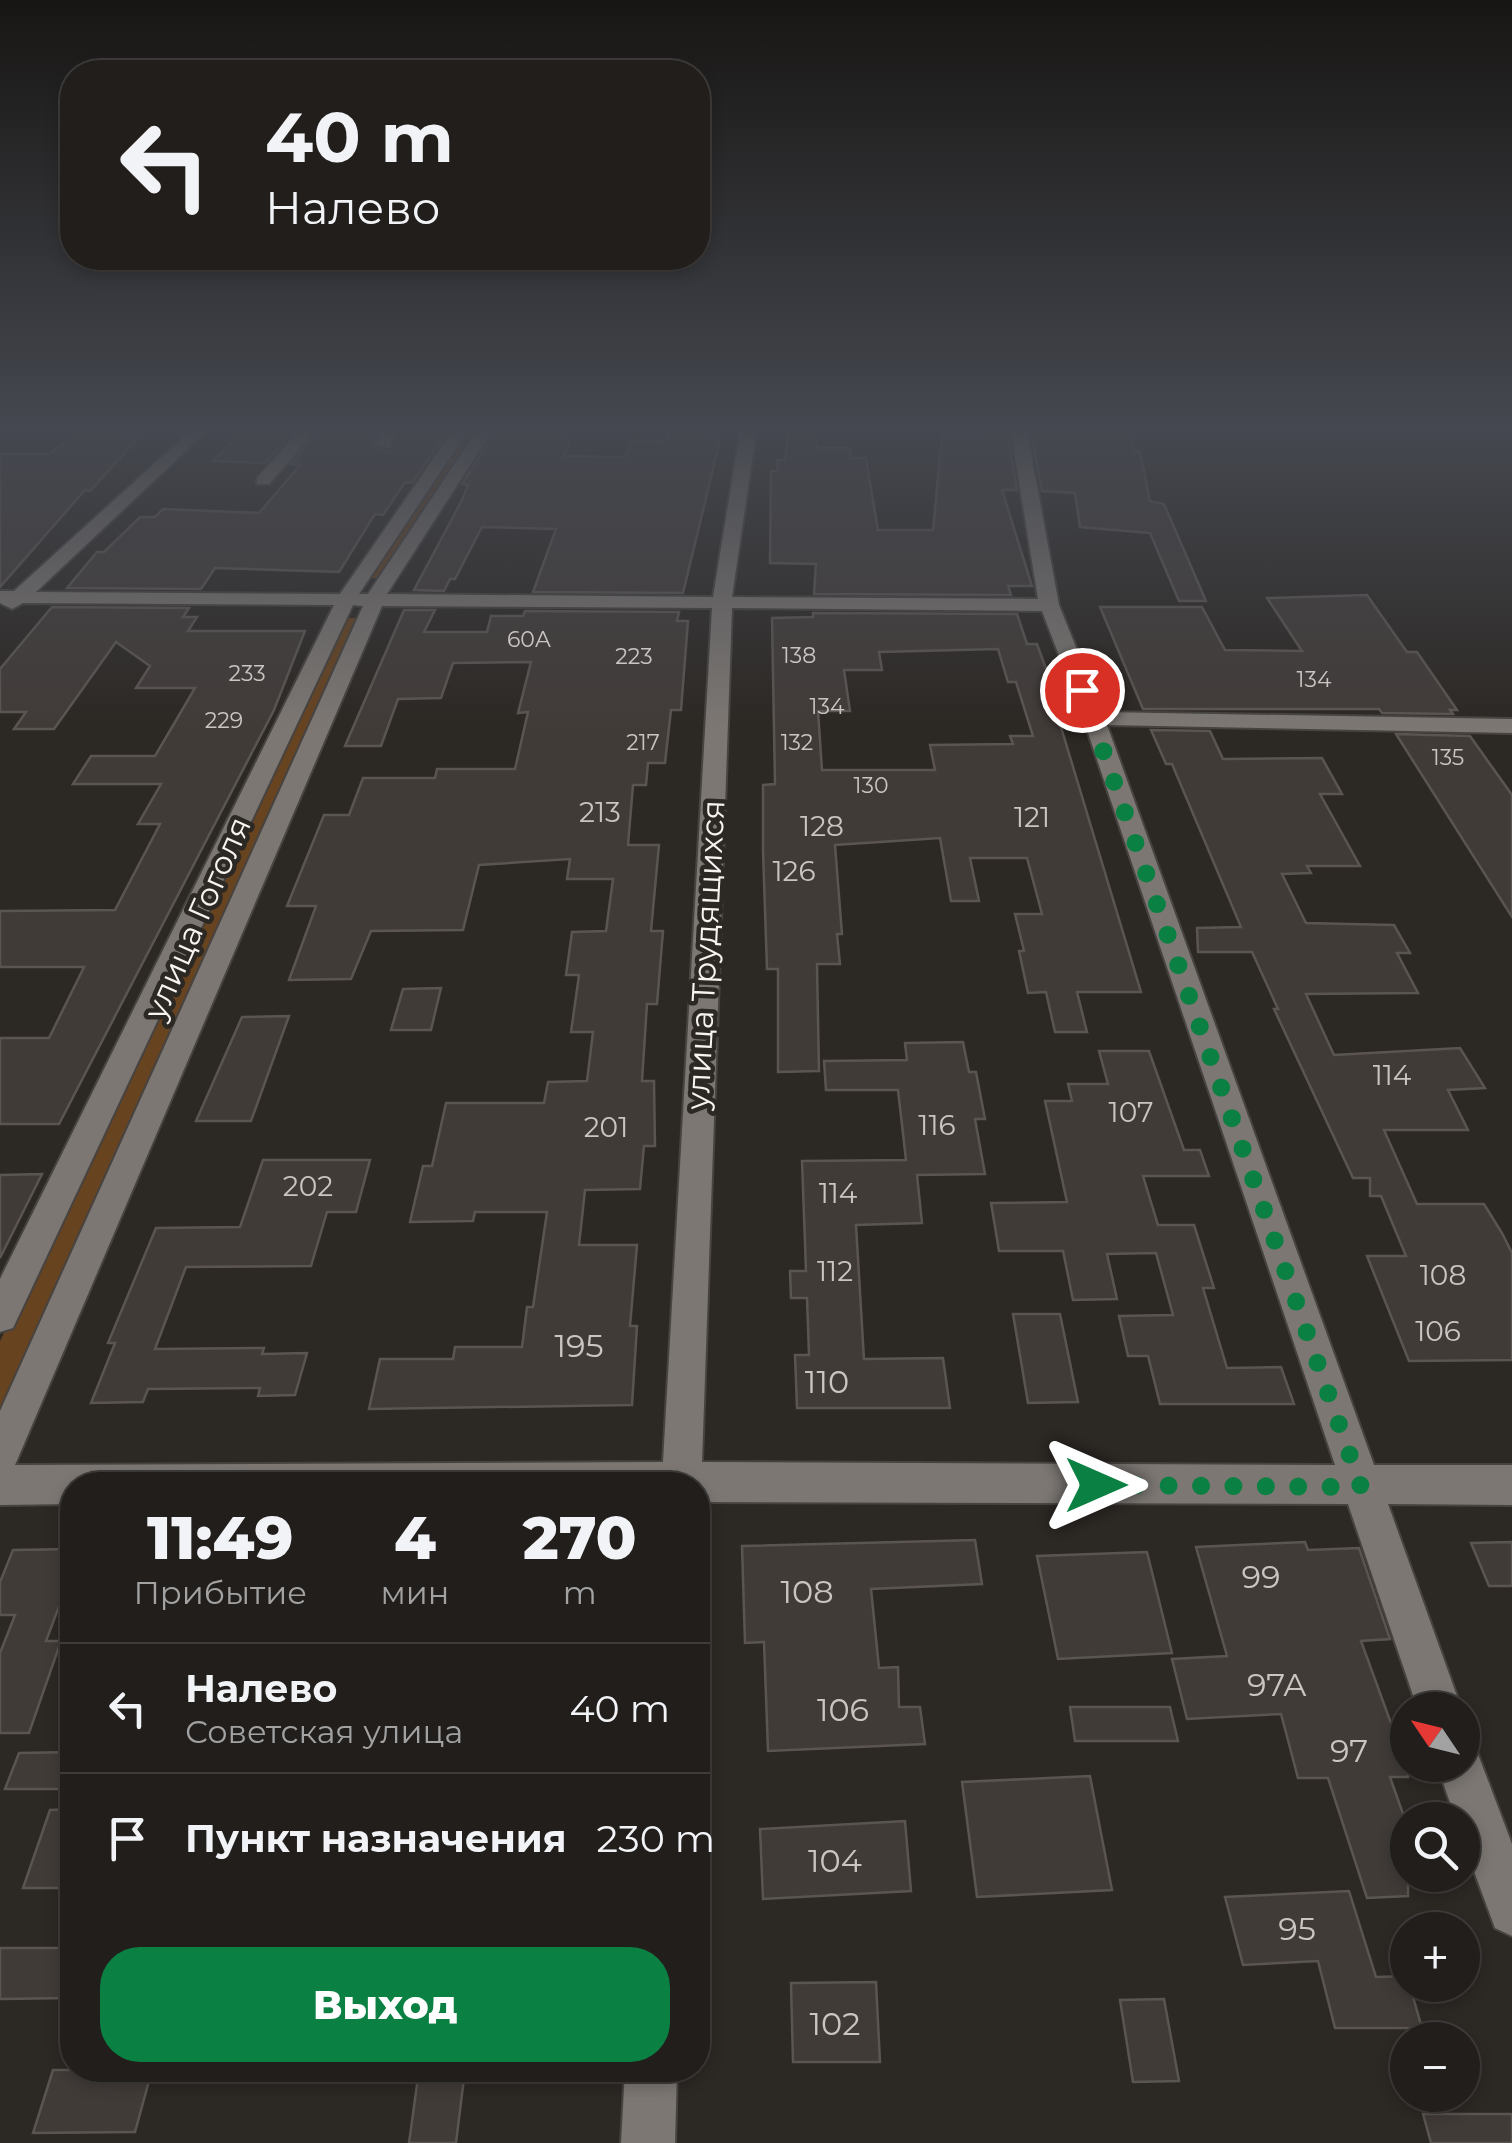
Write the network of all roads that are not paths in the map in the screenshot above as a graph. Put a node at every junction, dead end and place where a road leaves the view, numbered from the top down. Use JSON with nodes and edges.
{"nodes":[{"id":1,"x":91,"y":526,"type":"edge"},
{"id":2,"x":396,"y":526,"type":"edge"},
{"id":3,"x":422,"y":526,"type":"edge"},
{"id":4,"x":734,"y":526,"type":"edge"},
{"id":5,"x":1035,"y":526,"type":"edge"},
{"id":6,"x":348,"y":596,"type":"junction"},
{"id":7,"x":376,"y":596,"type":"junction"},
{"id":8,"x":9,"y":597,"type":"edge"},
{"id":9,"x":722,"y":601,"type":"junction"},
{"id":10,"x":1049,"y":605,"type":"junction"},
{"id":11,"x":0,"y":616,"type":"edge"},
{"id":12,"x":1094,"y":718,"type":"junction"},
{"id":13,"x":1511,"y":728,"type":"edge"},
{"id":14,"x":0,"y":1316,"type":"edge"},
{"id":15,"x":0,"y":1455,"type":"edge"},
{"id":16,"x":682,"y":1472,"type":"edge"},
{"id":17,"x":710,"y":1483,"type":"edge"},
{"id":18,"x":0,"y":1485,"type":"edge"},
{"id":19,"x":60,"y":1485,"type":"edge"},
{"id":20,"x":1512,"y":1485,"type":"edge"},
{"id":21,"x":1361,"y":1487,"type":"junction"},
{"id":22,"x":1434,"y":1692,"type":"edge"},
{"id":23,"x":1466,"y":1782,"type":"edge"},
{"id":24,"x":1512,"y":1911,"type":"edge"},
{"id":25,"x":651,"y":2082,"type":"edge"},
{"id":26,"x":648,"y":2143,"type":"edge"}],
"edges":[{"from":1,"to":8,"type":"street"},
{"from":2,"to":6,"type":"street","name":"улица Гоголя"},
{"from":3,"to":7,"type":"street","name":"улица Гоголя"},
{"from":4,"to":9,"type":"street","name":"улица Трудящихся"},
{"from":5,"to":10,"type":"street"},
{"from":6,"to":7,"type":"street"},
{"from":6,"to":8,"type":"street"},
{"from":6,"to":14,"type":"street","name":"улица Гоголя"},
{"from":7,"to":9,"type":"street"},
{"from":7,"to":15,"type":"street","name":"улица Гоголя"},
{"from":8,"to":11,"type":"street"},
{"from":9,"to":10,"type":"street"},
{"from":9,"to":16,"type":"street","name":"улица Трудящихся"},
{"from":10,"to":12,"type":"street"},
{"from":12,"to":13,"type":"street"},
{"from":12,"to":21,"type":"street"},
{"from":17,"to":21,"type":"street"},
{"from":18,"to":19,"type":"street"},
{"from":20,"to":21,"type":"street"},
{"from":21,"to":22,"type":"street"},
{"from":23,"to":24,"type":"street"},
{"from":25,"to":26,"type":"street"}]}
